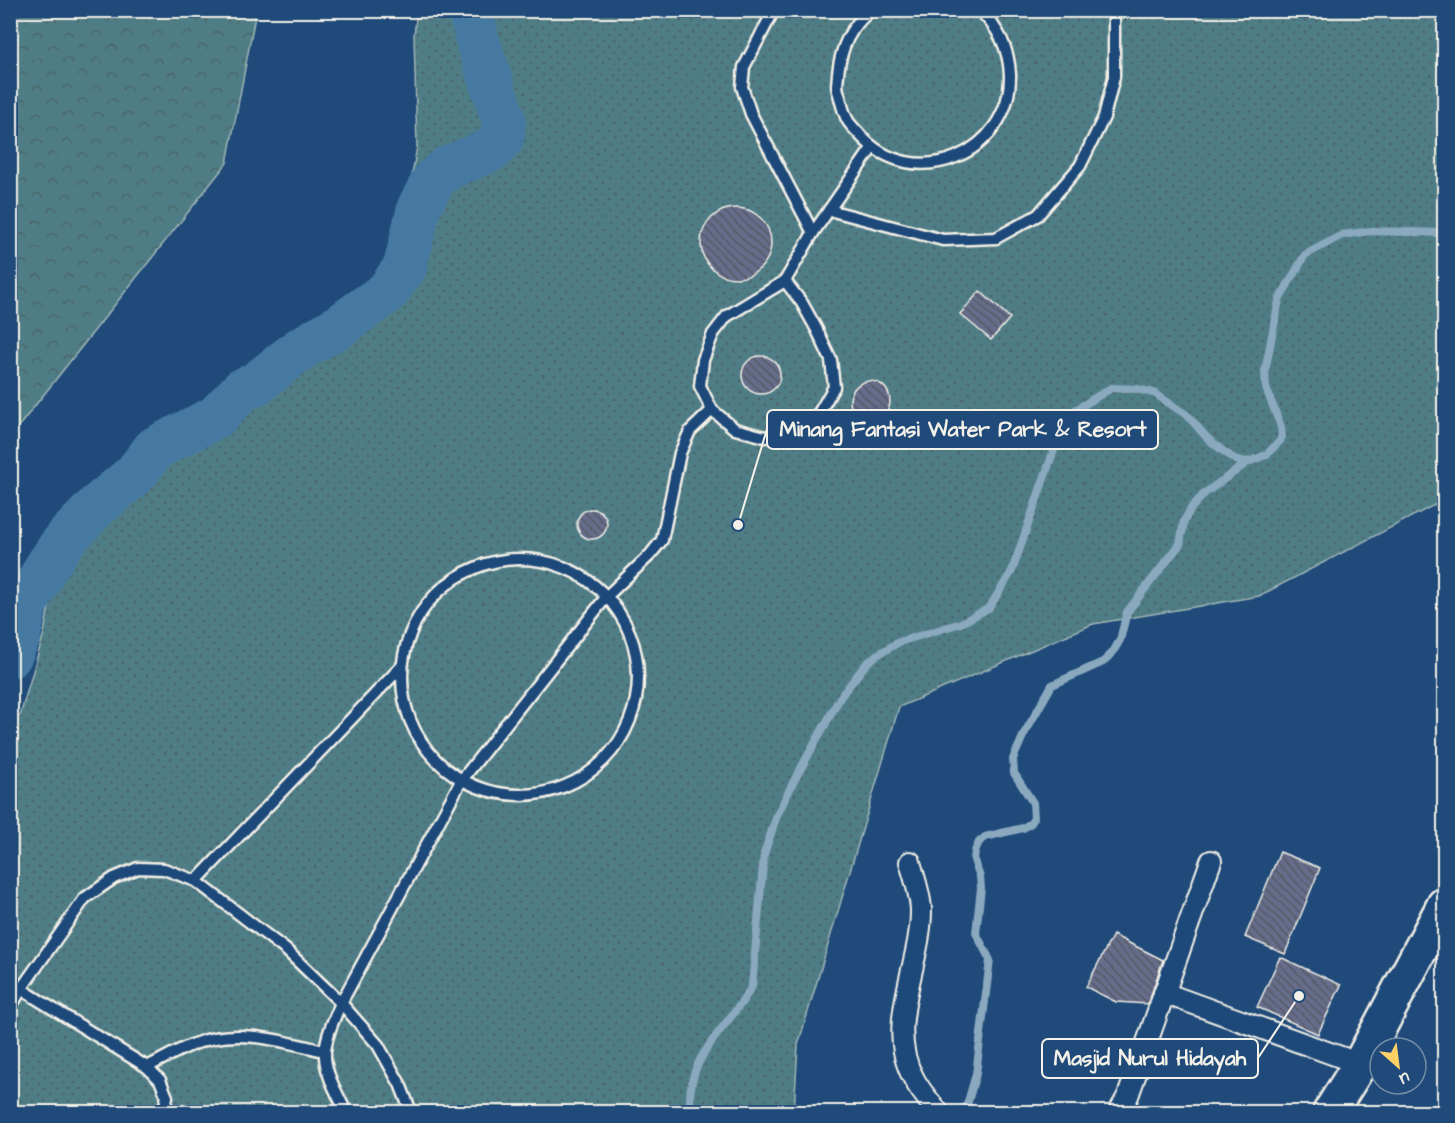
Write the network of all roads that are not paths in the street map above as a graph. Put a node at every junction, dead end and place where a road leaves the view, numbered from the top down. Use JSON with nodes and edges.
{"nodes":[{"id":1,"x":774,"y":10,"type":"edge"},
{"id":2,"x":871,"y":10,"type":"edge"},
{"id":3,"x":979,"y":10,"type":"edge"},
{"id":4,"x":1114,"y":10,"type":"edge"},
{"id":5,"x":872,"y":148,"type":"junction"},
{"id":6,"x":829,"y":210,"type":"junction"},
{"id":7,"x":813,"y":233,"type":"junction"},
{"id":8,"x":785,"y":281,"type":"junction"},
{"id":9,"x":712,"y":410,"type":"junction"},
{"id":10,"x":607,"y":596,"type":"junction"},
{"id":11,"x":401,"y":667,"type":"junction"},
{"id":12,"x":461,"y":781,"type":"junction"},
{"id":13,"x":1211,"y":861,"type":"dead end"},
{"id":14,"x":910,"y":862,"type":"dead end"},
{"id":15,"x":196,"y":881,"type":"junction"},
{"id":16,"x":1444,"y":905,"type":"edge"},
{"id":17,"x":21,"y":989,"type":"junction"},
{"id":18,"x":1164,"y":993,"type":"junction"},
{"id":19,"x":341,"y":1003,"type":"junction"},
{"id":20,"x":10,"y":1010,"type":"edge"},
{"id":21,"x":324,"y":1051,"type":"junction"},
{"id":22,"x":1360,"y":1064,"type":"junction"},
{"id":23,"x":147,"y":1067,"type":"junction"},
{"id":24,"x":163,"y":1113,"type":"edge"},
{"id":25,"x":345,"y":1113,"type":"edge"},
{"id":26,"x":411,"y":1113,"type":"edge"},
{"id":27,"x":938,"y":1113,"type":"edge"},
{"id":28,"x":1119,"y":1113,"type":"edge"},
{"id":29,"x":1330,"y":1113,"type":"edge"}],
"edges":[{"from":1,"to":7,"type":"lane"},
{"from":2,"to":5,"type":"lane"},
{"from":3,"to":5,"type":"lane"},
{"from":4,"to":6,"type":"lane"},
{"from":5,"to":6,"type":"lane"},
{"from":6,"to":7,"type":"lane"},
{"from":7,"to":8,"type":"lane"},
{"from":8,"to":9,"type":"lane"},
{"from":8,"to":9,"type":"lane"},
{"from":9,"to":10,"type":"lane"},
{"from":10,"to":11,"type":"lane"},
{"from":10,"to":12,"type":"lane"},
{"from":10,"to":12,"type":"lane"},
{"from":11,"to":12,"type":"lane"},
{"from":11,"to":15,"type":"lane"},
{"from":12,"to":19,"type":"lane"},
{"from":13,"to":18,"type":"street"},
{"from":14,"to":27,"type":"street"},
{"from":15,"to":17,"type":"lane"},
{"from":15,"to":19,"type":"lane"},
{"from":16,"to":22,"type":"highway"},
{"from":17,"to":20,"type":"lane"},
{"from":17,"to":23,"type":"lane"},
{"from":18,"to":22,"type":"street"},
{"from":18,"to":28,"type":"street"},
{"from":19,"to":21,"type":"lane"},
{"from":19,"to":26,"type":"lane"},
{"from":21,"to":23,"type":"lane"},
{"from":21,"to":25,"type":"lane"},
{"from":22,"to":29,"type":"highway"},
{"from":23,"to":24,"type":"lane"}]}
